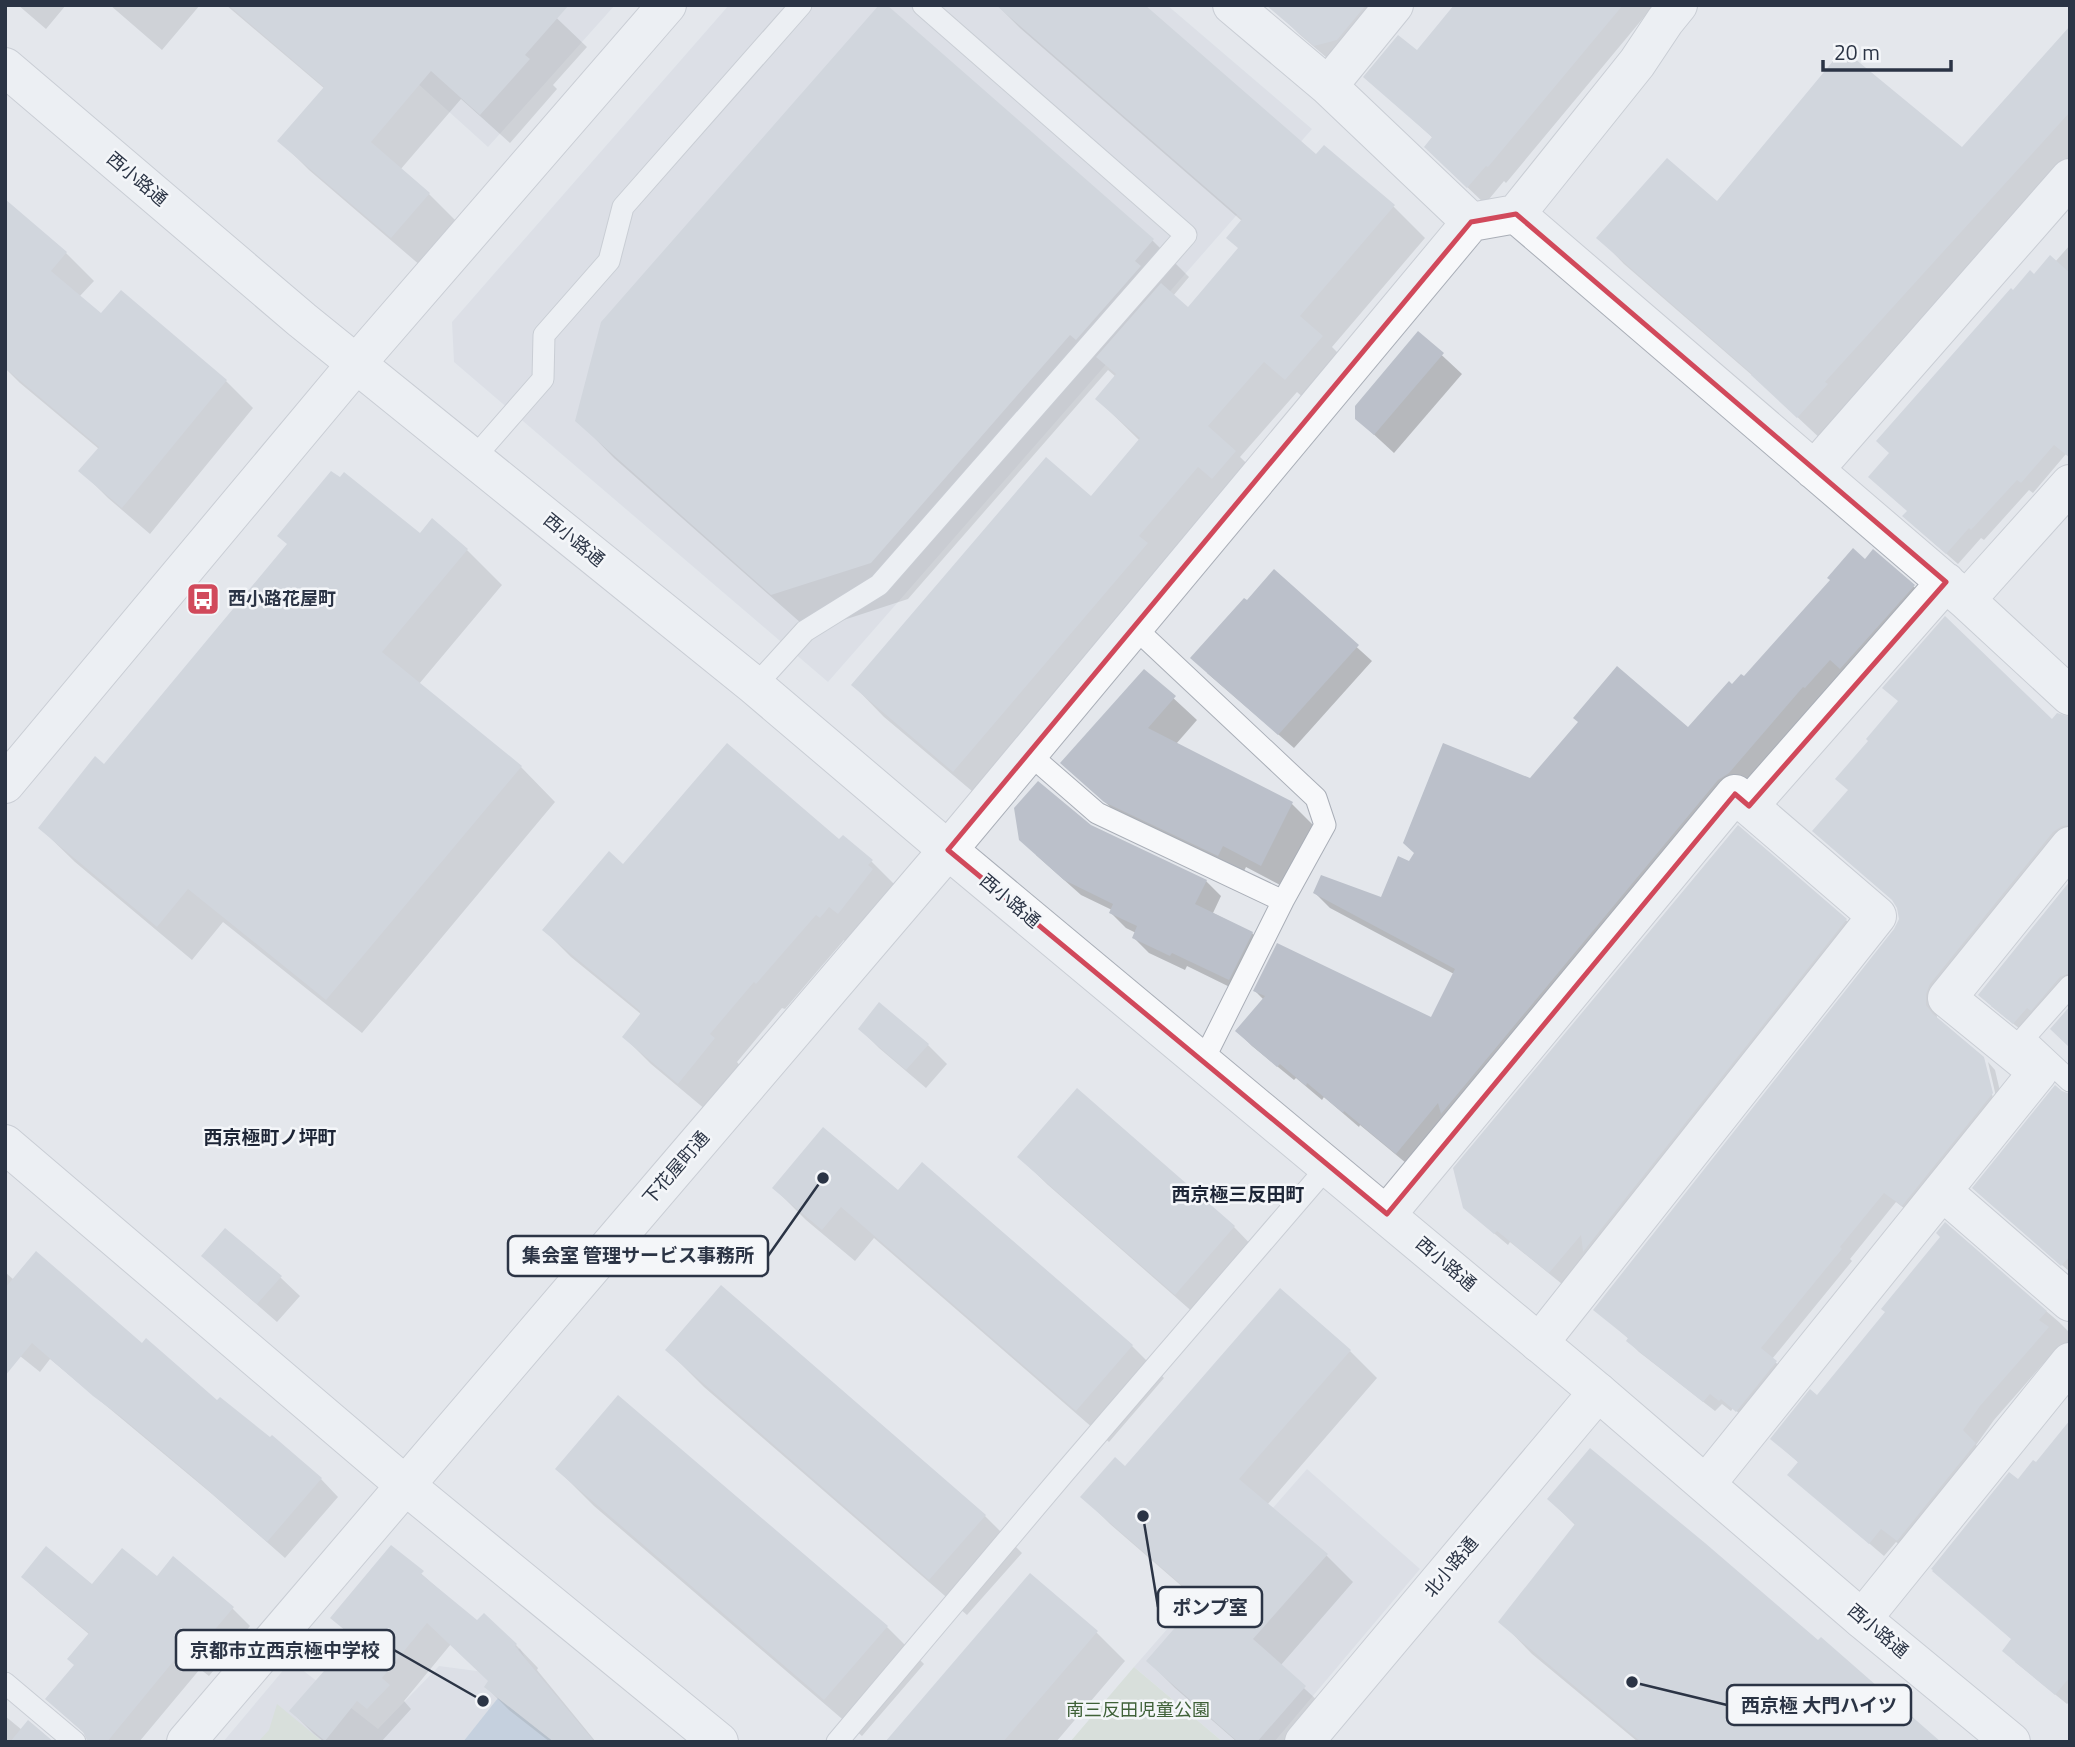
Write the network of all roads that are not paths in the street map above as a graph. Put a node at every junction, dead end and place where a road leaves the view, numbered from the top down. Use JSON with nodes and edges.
{"nodes":[{"id":1,"x":667,"y":5,"type":"edge"},
{"id":2,"x":801,"y":5,"type":"edge"},
{"id":3,"x":923,"y":5,"type":"edge"},
{"id":4,"x":1232,"y":5,"type":"edge"},
{"id":5,"x":1394,"y":5,"type":"edge"},
{"id":6,"x":1678,"y":5,"type":"edge"},
{"id":7,"x":5,"y":67,"type":"edge"},
{"id":8,"x":1328,"y":86,"type":"junction"},
{"id":9,"x":2070,"y":178,"type":"edge"},
{"id":10,"x":1516,"y":214,"type":"junction"},
{"id":11,"x":1471,"y":222,"type":"junction"},
{"id":12,"x":356,"y":364,"type":"junction"},
{"id":13,"x":473,"y":459,"type":"junction"},
{"id":14,"x":1814,"y":470,"type":"junction"},
{"id":15,"x":2070,"y":484,"type":"edge"},
{"id":16,"x":1956,"y":591,"type":"junction"},
{"id":17,"x":1134,"y":627,"type":"junction"},
{"id":18,"x":755,"y":686,"type":"junction"},
{"id":19,"x":2070,"y":696,"type":"edge"},
{"id":20,"x":1028,"y":753,"type":"junction"},
{"id":21,"x":5,"y":784,"type":"edge"},
{"id":22,"x":1749,"y":806,"type":"junction"},
{"id":23,"x":2070,"y":846,"type":"edge"},
{"id":24,"x":948,"y":850,"type":"junction"},
{"id":25,"x":1283,"y":901,"type":"junction"},
{"id":26,"x":2070,"y":986,"type":"edge"},
{"id":27,"x":1203,"y":1061,"type":"junction"},
{"id":28,"x":2070,"y":1081,"type":"edge"},
{"id":29,"x":5,"y":1144,"type":"edge"},
{"id":30,"x":1329,"y":1166,"type":"junction"},
{"id":31,"x":1942,"y":1191,"type":"junction"},
{"id":32,"x":1387,"y":1214,"type":"junction"},
{"id":33,"x":2070,"y":1303,"type":"edge"},
{"id":34,"x":1539,"y":1342,"type":"junction"},
{"id":35,"x":2070,"y":1362,"type":"edge"},
{"id":36,"x":1598,"y":1392,"type":"junction"},
{"id":37,"x":1706,"y":1484,"type":"junction"},
{"id":38,"x":405,"y":1485,"type":"junction"},
{"id":39,"x":1862,"y":1619,"type":"junction"},
{"id":40,"x":5,"y":1683,"type":"edge"},
{"id":41,"x":75,"y":1742,"type":"edge"},
{"id":42,"x":186,"y":1742,"type":"edge"},
{"id":43,"x":719,"y":1742,"type":"edge"},
{"id":44,"x":837,"y":1742,"type":"edge"},
{"id":45,"x":1304,"y":1742,"type":"edge"},
{"id":46,"x":2011,"y":1742,"type":"edge"}],
"edges":[{"from":1,"to":12,"type":"street"},
{"from":2,"to":13,"type":"lane"},
{"from":3,"to":18,"type":"lane"},
{"from":4,"to":8,"type":"street"},
{"from":5,"to":8,"type":"street"},
{"from":6,"to":10,"type":"street"},
{"from":7,"to":12,"type":"street","name":"西小路通"},
{"from":8,"to":11,"type":"street"},
{"from":9,"to":14,"type":"street"},
{"from":10,"to":11,"type":"street"},
{"from":10,"to":14,"type":"street"},
{"from":11,"to":17,"type":"street","name":"下花屋町通"},
{"from":12,"to":13,"type":"street","name":"西小路通"},
{"from":12,"to":21,"type":"street"},
{"from":13,"to":18,"type":"street","name":"西小路通"},
{"from":14,"to":16,"type":"street"},
{"from":15,"to":16,"type":"street"},
{"from":16,"to":19,"type":"street"},
{"from":16,"to":22,"type":"street"},
{"from":17,"to":20,"type":"street","name":"下花屋町通"},
{"from":17,"to":25,"type":"lane"},
{"from":18,"to":24,"type":"street","name":"西小路通"},
{"from":20,"to":24,"type":"street","name":"下花屋町通"},
{"from":20,"to":25,"type":"lane"},
{"from":22,"to":32,"type":"street"},
{"from":22,"to":34,"type":"street"},
{"from":23,"to":31,"type":"street"},
{"from":24,"to":27,"type":"street","name":"西小路通"},
{"from":24,"to":38,"type":"street","name":"下花屋町通"},
{"from":25,"to":27,"type":"lane"},
{"from":26,"to":28,"type":"lane"},
{"from":27,"to":30,"type":"street","name":"西小路通"},
{"from":29,"to":38,"type":"street"},
{"from":30,"to":32,"type":"street","name":"西小路通"},
{"from":30,"to":44,"type":"lane"},
{"from":31,"to":33,"type":"street"},
{"from":31,"to":37,"type":"street"},
{"from":32,"to":34,"type":"street","name":"西小路通"},
{"from":34,"to":36,"type":"street","name":"西小路通"},
{"from":35,"to":39,"type":"street"},
{"from":36,"to":37,"type":"street","name":"西小路通"},
{"from":36,"to":45,"type":"street","name":"北小路通"},
{"from":37,"to":39,"type":"street","name":"西小路通"},
{"from":38,"to":42,"type":"street","name":"下花屋町通"},
{"from":38,"to":43,"type":"street"},
{"from":39,"to":46,"type":"street","name":"西小路通"},
{"from":40,"to":41,"type":"lane"}]}
